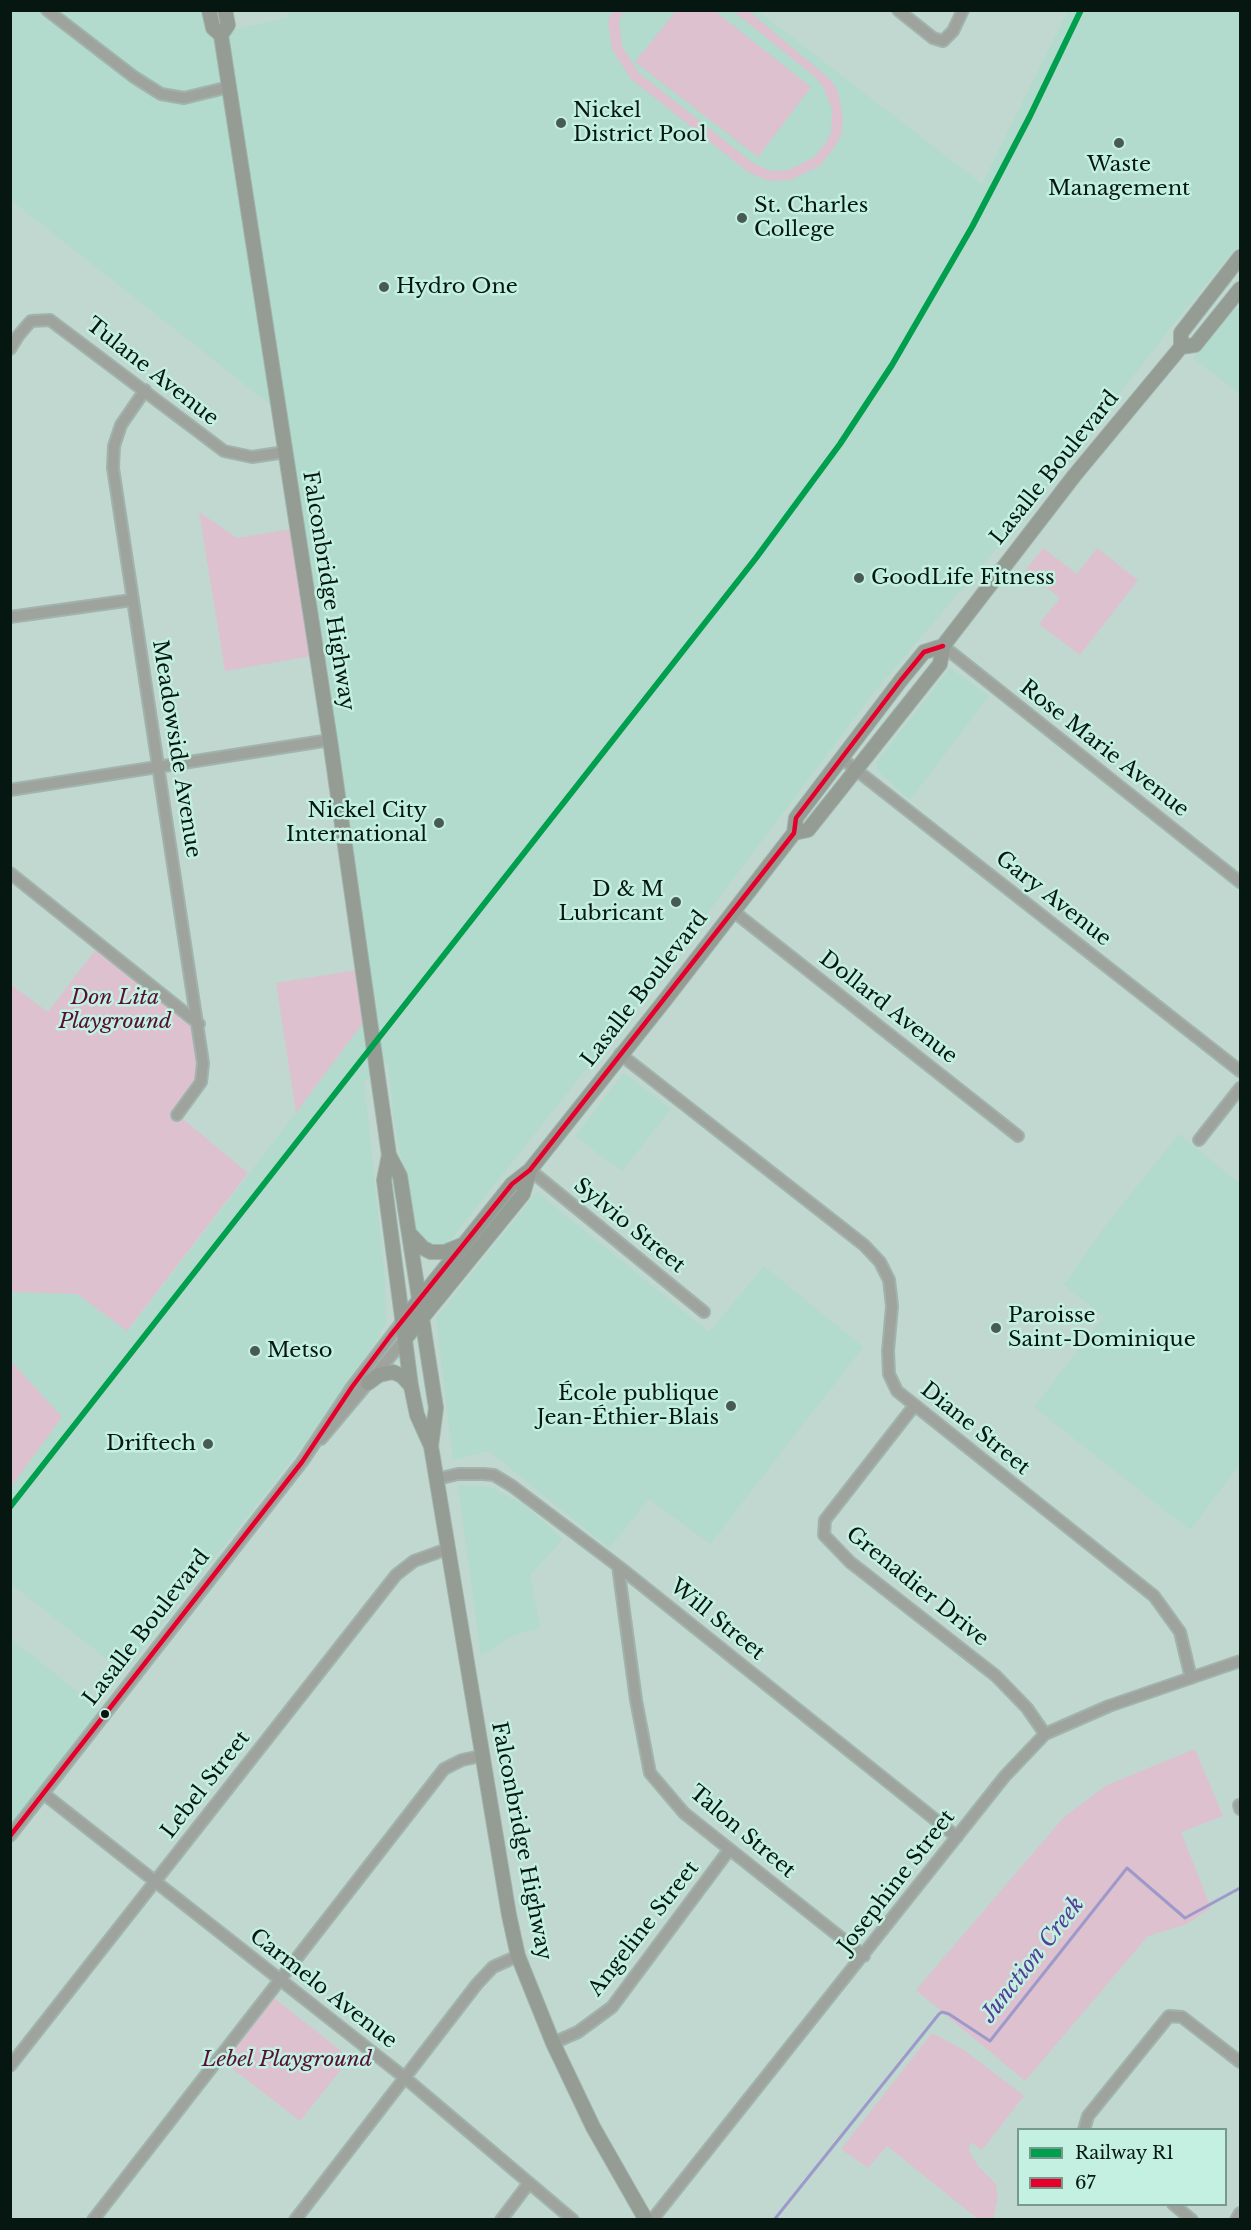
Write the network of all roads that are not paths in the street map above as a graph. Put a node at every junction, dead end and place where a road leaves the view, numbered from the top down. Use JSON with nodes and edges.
{"nodes":[{"id":1,"x":47,"y":10,"type":"edge"},
{"id":2,"x":209,"y":10,"type":"edge"},
{"id":3,"x":225,"y":10,"type":"edge"},
{"id":4,"x":898,"y":10,"type":"edge"},
{"id":5,"x":963,"y":10,"type":"edge"},
{"id":6,"x":221,"y":35,"type":"junction"},
{"id":7,"x":229,"y":87,"type":"junction"},
{"id":8,"x":1240,"y":257,"type":"edge"},
{"id":9,"x":1225,"y":277,"type":"junction"},
{"id":10,"x":1240,"y":289,"type":"edge"},
{"id":11,"x":1181,"y":347,"type":"junction"},
{"id":12,"x":10,"y":349,"type":"edge"},
{"id":13,"x":145,"y":390,"type":"junction"},
{"id":14,"x":285,"y":452,"type":"junction"},
{"id":15,"x":132,"y":600,"type":"junction"},
{"id":16,"x":10,"y":617,"type":"edge"},
{"id":17,"x":942,"y":646,"type":"junction"},
{"id":18,"x":330,"y":740,"type":"junction"},
{"id":19,"x":841,"y":758,"type":"junction"},
{"id":20,"x":159,"y":767,"type":"junction"},
{"id":21,"x":856,"y":770,"type":"junction"},
{"id":22,"x":10,"y":790,"type":"edge"},
{"id":23,"x":794,"y":833,"type":"junction"},
{"id":24,"x":10,"y":873,"type":"edge"},
{"id":25,"x":1240,"y":882,"type":"edge"},
{"id":26,"x":733,"y":911,"type":"junction"},
{"id":27,"x":199,"y":1024,"type":"junction"},
{"id":28,"x":620,"y":1054,"type":"junction"},
{"id":29,"x":1240,"y":1071,"type":"edge"},
{"id":30,"x":1240,"y":1088,"type":"edge"},
{"id":31,"x":177,"y":1115,"type":"dead end"},
{"id":32,"x":1018,"y":1136,"type":"dead end"},
{"id":33,"x":1199,"y":1140,"type":"dead end"},
{"id":34,"x":389,"y":1155,"type":"junction"},
{"id":35,"x":530,"y":1170,"type":"junction"},
{"id":36,"x":409,"y":1233,"type":"junction"},
{"id":37,"x":466,"y":1242,"type":"junction"},
{"id":38,"x":420,"y":1300,"type":"junction"},
{"id":39,"x":704,"y":1312,"type":"dead end"},
{"id":40,"x":404,"y":1319,"type":"junction"},
{"id":41,"x":423,"y":1319,"type":"junction"},
{"id":42,"x":405,"y":1339,"type":"junction"},
{"id":43,"x":368,"y":1383,"type":"junction"},
{"id":44,"x":411,"y":1386,"type":"junction"},
{"id":45,"x":914,"y":1406,"type":"junction"},
{"id":46,"x":314,"y":1445,"type":"junction"},
{"id":47,"x":431,"y":1446,"type":"junction"},
{"id":48,"x":437,"y":1479,"type":"junction"},
{"id":49,"x":447,"y":1550,"type":"junction"},
{"id":50,"x":618,"y":1566,"type":"junction"},
{"id":51,"x":1240,"y":1661,"type":"edge"},
{"id":52,"x":1191,"y":1678,"type":"junction"},
{"id":53,"x":1045,"y":1734,"type":"junction"},
{"id":54,"x":481,"y":1756,"type":"junction"},
{"id":55,"x":44,"y":1794,"type":"junction"},
{"id":56,"x":10,"y":1836,"type":"edge"},
{"id":57,"x":957,"y":1837,"type":"junction"},
{"id":58,"x":729,"y":1850,"type":"junction"},
{"id":59,"x":155,"y":1881,"type":"junction"},
{"id":60,"x":518,"y":1956,"type":"junction"},
{"id":61,"x":864,"y":1956,"type":"junction"},
{"id":62,"x":279,"y":1979,"type":"junction"},
{"id":63,"x":553,"y":2043,"type":"junction"},
{"id":64,"x":1240,"y":2062,"type":"edge"},
{"id":65,"x":10,"y":2066,"type":"edge"},
{"id":66,"x":404,"y":2077,"type":"junction"},
{"id":67,"x":1085,"y":2128,"type":"edge"},
{"id":68,"x":529,"y":2183,"type":"junction"},
{"id":69,"x":1174,"y":2206,"type":"edge"},
{"id":70,"x":1240,"y":2213,"type":"edge"},
{"id":71,"x":93,"y":2220,"type":"edge"},
{"id":72,"x":296,"y":2220,"type":"edge"},
{"id":73,"x":501,"y":2220,"type":"edge"},
{"id":74,"x":573,"y":2220,"type":"edge"},
{"id":75,"x":646,"y":2220,"type":"edge"},
{"id":76,"x":652,"y":2220,"type":"edge"},
{"id":77,"x":1192,"y":2220,"type":"edge"},
{"id":78,"x":1236,"y":2220,"type":"edge"}],
"edges":[{"from":1,"to":7,"type":"street"},
{"from":2,"to":6,"type":"main road","name":"Falconbridge Highway"},
{"from":3,"to":6,"type":"main road","name":"Falconbridge Highway"},
{"from":4,"to":5,"type":"street"},
{"from":6,"to":7,"type":"main road","name":"Falconbridge Highway"},
{"from":7,"to":14,"type":"main road","name":"Falconbridge Highway"},
{"from":8,"to":9,"type":"main road","name":"Lasalle Boulevard"},
{"from":9,"to":10,"type":"street"},
{"from":9,"to":11,"type":"main road","name":"Lasalle Boulevard"},
{"from":10,"to":11,"type":"main road","name":"Lasalle Boulevard"},
{"from":11,"to":17,"type":"main road","name":"Lasalle Boulevard"},
{"from":12,"to":13,"type":"street","name":"Tulane Avenue"},
{"from":13,"to":14,"type":"street","name":"Tulane Avenue"},
{"from":13,"to":15,"type":"street","name":"Meadowside Avenue"},
{"from":14,"to":18,"type":"main road","name":"Falconbridge Highway"},
{"from":15,"to":16,"type":"street"},
{"from":15,"to":20,"type":"street","name":"Meadowside Avenue"},
{"from":17,"to":19,"type":"main road","name":"Lasalle Boulevard"},
{"from":17,"to":21,"type":"main road","name":"Lasalle Boulevard"},
{"from":17,"to":25,"type":"street","name":"Rose Marie Avenue"},
{"from":18,"to":20,"type":"street"},
{"from":18,"to":34,"type":"main road","name":"Falconbridge Highway"},
{"from":19,"to":21,"type":"street","name":"Gary Avenue"},
{"from":19,"to":23,"type":"main road","name":"Lasalle Boulevard"},
{"from":20,"to":22,"type":"street"},
{"from":20,"to":27,"type":"street","name":"Meadowside Avenue"},
{"from":21,"to":23,"type":"main road","name":"Lasalle Boulevard"},
{"from":21,"to":29,"type":"street","name":"Gary Avenue"},
{"from":23,"to":26,"type":"main road","name":"Lasalle Boulevard"},
{"from":24,"to":27,"type":"street"},
{"from":26,"to":28,"type":"main road","name":"Lasalle Boulevard"},
{"from":26,"to":32,"type":"street","name":"Dollard Avenue"},
{"from":27,"to":31,"type":"street","name":"Meadowside Avenue"},
{"from":28,"to":35,"type":"main road","name":"Lasalle Boulevard"},
{"from":28,"to":45,"type":"street","name":"Diane Street"},
{"from":30,"to":33,"type":"street"},
{"from":34,"to":36,"type":"main road","name":"Falconbridge Highway"},
{"from":34,"to":40,"type":"main road","name":"Falconbridge Highway"},
{"from":35,"to":37,"type":"main road","name":"Lasalle Boulevard"},
{"from":35,"to":39,"type":"street","name":"Sylvio Street"},
{"from":35,"to":41,"type":"main road","name":"Lasalle Boulevard"},
{"from":36,"to":37,"type":"main road"},
{"from":36,"to":38,"type":"main road","name":"Falconbridge Highway"},
{"from":37,"to":38,"type":"main road","name":"Lasalle Boulevard"},
{"from":38,"to":40,"type":"main road","name":"Lasalle Boulevard"},
{"from":38,"to":41,"type":"main road","name":"Falconbridge Highway"},
{"from":40,"to":42,"type":"main road","name":"Falconbridge Highway"},
{"from":40,"to":46,"type":"street","name":"Lasalle Boulevard"},
{"from":41,"to":42,"type":"main road","name":"Lasalle Boulevard"},
{"from":41,"to":47,"type":"main road","name":"Falconbridge Highway"},
{"from":42,"to":43,"type":"street","name":"Lasalle Boulevard"},
{"from":42,"to":44,"type":"main road","name":"Falconbridge Highway"},
{"from":43,"to":44,"type":"main road"},
{"from":43,"to":46,"type":"street","name":"Lasalle Boulevard"},
{"from":44,"to":47,"type":"main road","name":"Falconbridge Highway"},
{"from":45,"to":52,"type":"street","name":"Diane Street"},
{"from":45,"to":53,"type":"street","name":"Grenadier Drive"},
{"from":46,"to":55,"type":"street","name":"Lasalle Boulevard"},
{"from":47,"to":48,"type":"main road","name":"Falconbridge Highway"},
{"from":48,"to":49,"type":"main road","name":"Falconbridge Highway"},
{"from":48,"to":50,"type":"street","name":"Will Street"},
{"from":49,"to":54,"type":"main road","name":"Falconbridge Highway"},
{"from":49,"to":59,"type":"street","name":"Lebel Street"},
{"from":50,"to":57,"type":"street","name":"Will Street"},
{"from":50,"to":58,"type":"street","name":"Talon Street"},
{"from":51,"to":52,"type":"street","name":"Josephine Street"},
{"from":52,"to":53,"type":"street","name":"Josephine Street"},
{"from":53,"to":57,"type":"street","name":"Josephine Street"},
{"from":54,"to":60,"type":"main road","name":"Falconbridge Highway"},
{"from":54,"to":62,"type":"street"},
{"from":55,"to":56,"type":"street","name":"Lasalle Boulevard"},
{"from":55,"to":59,"type":"street","name":"Carmelo Avenue"},
{"from":57,"to":61,"type":"street","name":"Josephine Street"},
{"from":58,"to":61,"type":"street","name":"Talon Street"},
{"from":58,"to":63,"type":"street","name":"Angeline Street"},
{"from":59,"to":62,"type":"street","name":"Carmelo Avenue"},
{"from":59,"to":65,"type":"street","name":"Lebel Street"},
{"from":60,"to":63,"type":"main road","name":"Falconbridge Highway"},
{"from":60,"to":66,"type":"street"},
{"from":61,"to":76,"type":"street","name":"Josephine Street"},
{"from":62,"to":66,"type":"street","name":"Carmelo Avenue"},
{"from":62,"to":71,"type":"street"},
{"from":63,"to":75,"type":"main road","name":"Falconbridge Highway"},
{"from":64,"to":67,"type":"street"},
{"from":66,"to":68,"type":"street","name":"Carmelo Avenue"},
{"from":66,"to":72,"type":"street"},
{"from":68,"to":73,"type":"street"},
{"from":68,"to":74,"type":"street","name":"Carmelo Avenue"},
{"from":69,"to":77,"type":"street"},
{"from":70,"to":78,"type":"street"}]}
